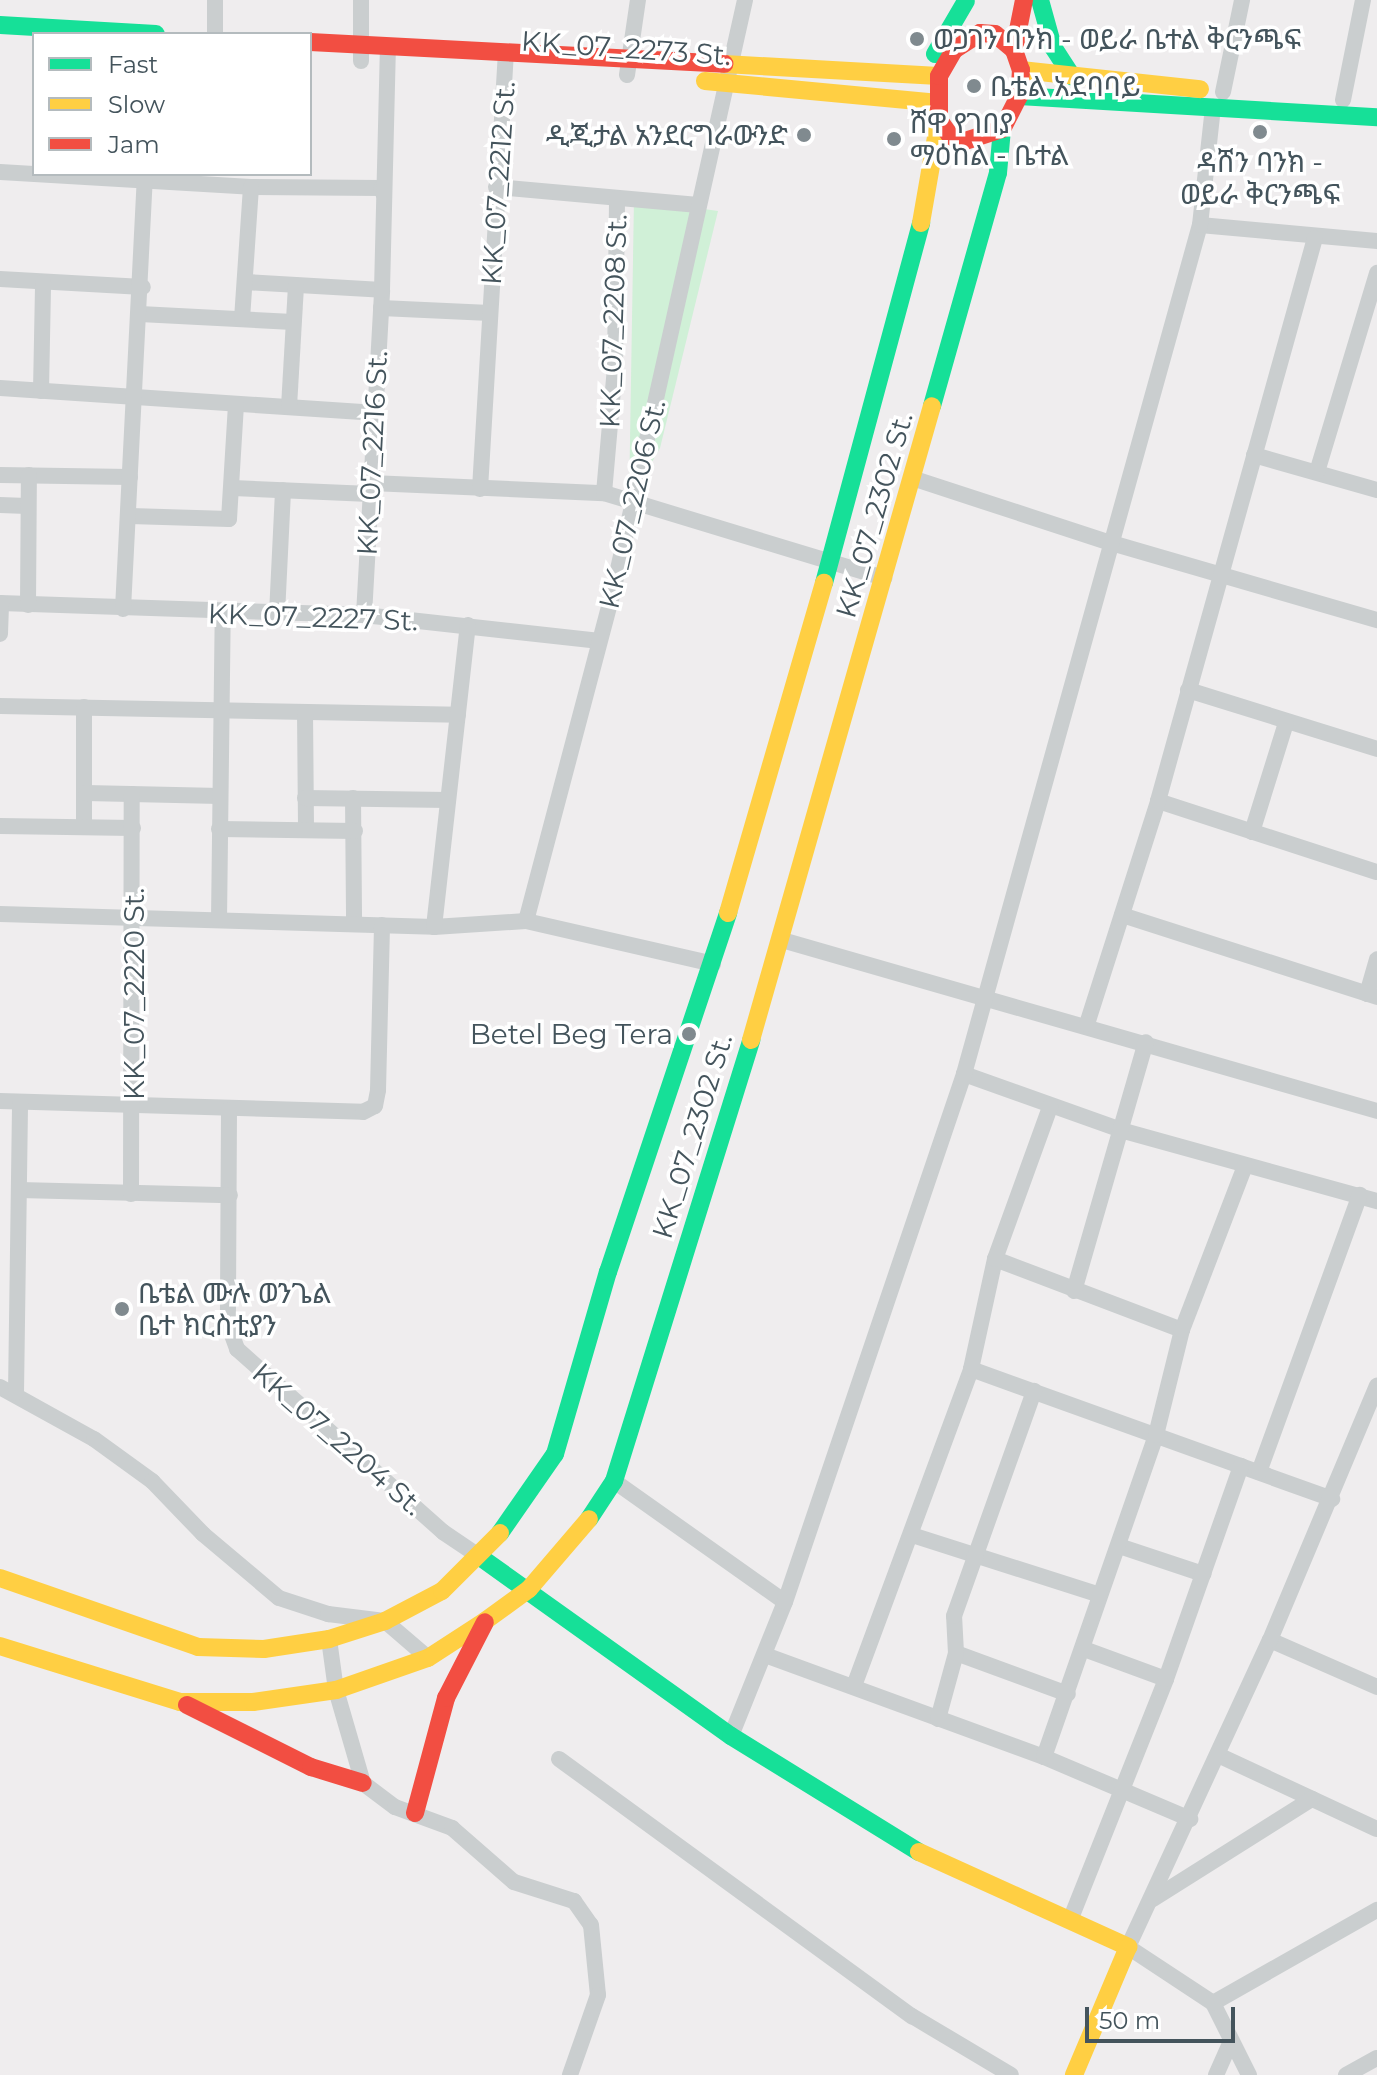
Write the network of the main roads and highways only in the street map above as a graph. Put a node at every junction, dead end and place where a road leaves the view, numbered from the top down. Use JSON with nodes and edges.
{"nodes":[{"id":1,"x":1024,"y":0,"type":"edge"},
{"id":2,"x":1040,"y":0,"type":"edge"},
{"id":3,"x":966,"y":1,"type":"edge"},
{"id":4,"x":0,"y":25,"type":"edge"},
{"id":5,"x":121,"y":32,"type":"edge"},
{"id":6,"x":0,"y":40,"type":"edge"},
{"id":7,"x":32,"y":42,"type":"edge"},
{"id":8,"x":312,"y":42,"type":"edge"},
{"id":9,"x":954,"y":50,"type":"junction"},
{"id":10,"x":1014,"y":50,"type":"junction"},
{"id":11,"x":362,"y":53,"type":"junction"},
{"id":12,"x":312,"y":58,"type":"edge"},
{"id":13,"x":1021,"y":70,"type":"junction"},
{"id":14,"x":727,"y":74,"type":"junction"},
{"id":15,"x":892,"y":75,"type":"junction"},
{"id":16,"x":939,"y":76,"type":"junction"},
{"id":17,"x":1072,"y":76,"type":"junction"},
{"id":18,"x":894,"y":96,"type":"junction"},
{"id":19,"x":1019,"y":96,"type":"junction"},
{"id":20,"x":1056,"y":98,"type":"junction"},
{"id":21,"x":1218,"y":100,"type":"junction"},
{"id":22,"x":1377,"y":102,"type":"edge"},
{"id":23,"x":938,"y":112,"type":"junction"},
{"id":24,"x":1377,"y":117,"type":"edge"},
{"id":25,"x":1002,"y":129,"type":"junction"},
{"id":26,"x":1003,"y":151,"type":"junction"},
{"id":27,"x":935,"y":154,"type":"junction"},
{"id":28,"x":480,"y":1557,"type":"junction"},
{"id":29,"x":0,"y":1578,"type":"edge"},
{"id":30,"x":529,"y":1589,"type":"junction"},
{"id":31,"x":485,"y":1621,"type":"junction"},
{"id":32,"x":0,"y":1646,"type":"edge"},
{"id":33,"x":180,"y":1702,"type":"junction"},
{"id":34,"x":363,"y":1783,"type":"road end"},
{"id":35,"x":415,"y":1813,"type":"road end"},
{"id":36,"x":1074,"y":2075,"type":"edge"}],
"edges":[{"from":1,"to":10,"type":"main road"},
{"from":2,"to":17,"type":"main road"},
{"from":3,"to":9,"type":"main road"},
{"from":3,"to":15,"type":"main road"},
{"from":4,"to":5,"type":"main road"},
{"from":6,"to":7,"type":"main road"},
{"from":8,"to":11,"type":"main road","name":"KK_07_2273 St."},
{"from":9,"to":10,"type":"main road"},
{"from":9,"to":16,"type":"main road"},
{"from":10,"to":13,"type":"main road"},
{"from":11,"to":12,"type":"main road","name":"KK_07_2273 St."},
{"from":11,"to":14,"type":"main road","name":"KK_07_2273 St."},
{"from":13,"to":17,"type":"main road"},
{"from":13,"to":19,"type":"main road"},
{"from":14,"to":15,"type":"main road","name":"KK_07_2273 St."},
{"from":14,"to":18,"type":"main road","name":"KK_07_2273 St."},
{"from":15,"to":16,"type":"main road"},
{"from":16,"to":23,"type":"main road"},
{"from":17,"to":21,"type":"main road"},
{"from":18,"to":23,"type":"main road","name":"KK_07_2273 St."},
{"from":18,"to":27,"type":"main road"},
{"from":19,"to":20,"type":"main road"},
{"from":19,"to":25,"type":"main road"},
{"from":20,"to":21,"type":"main road"},
{"from":20,"to":26,"type":"main road"},
{"from":21,"to":22,"type":"main road"},
{"from":21,"to":24,"type":"main road"},
{"from":23,"to":25,"type":"main road"},
{"from":23,"to":27,"type":"main road","name":"KK_07_2302 St."},
{"from":25,"to":26,"type":"main road","name":"KK_07_2302 St."},
{"from":26,"to":30,"type":"main road","name":"KK_07_2302 St."},
{"from":27,"to":28,"type":"main road","name":"KK_07_2302 St."},
{"from":28,"to":29,"type":"main road","name":"KK_07_2302 St."},
{"from":28,"to":30,"type":"main road"},
{"from":30,"to":31,"type":"main road","name":"KK_07_2302 St."},
{"from":30,"to":36,"type":"main road"},
{"from":31,"to":33,"type":"main road","name":"KK_07_2302 St."},
{"from":31,"to":35,"type":"main road"},
{"from":32,"to":33,"type":"main road","name":"KK_07_2302 St."},
{"from":33,"to":34,"type":"main road"}]}
